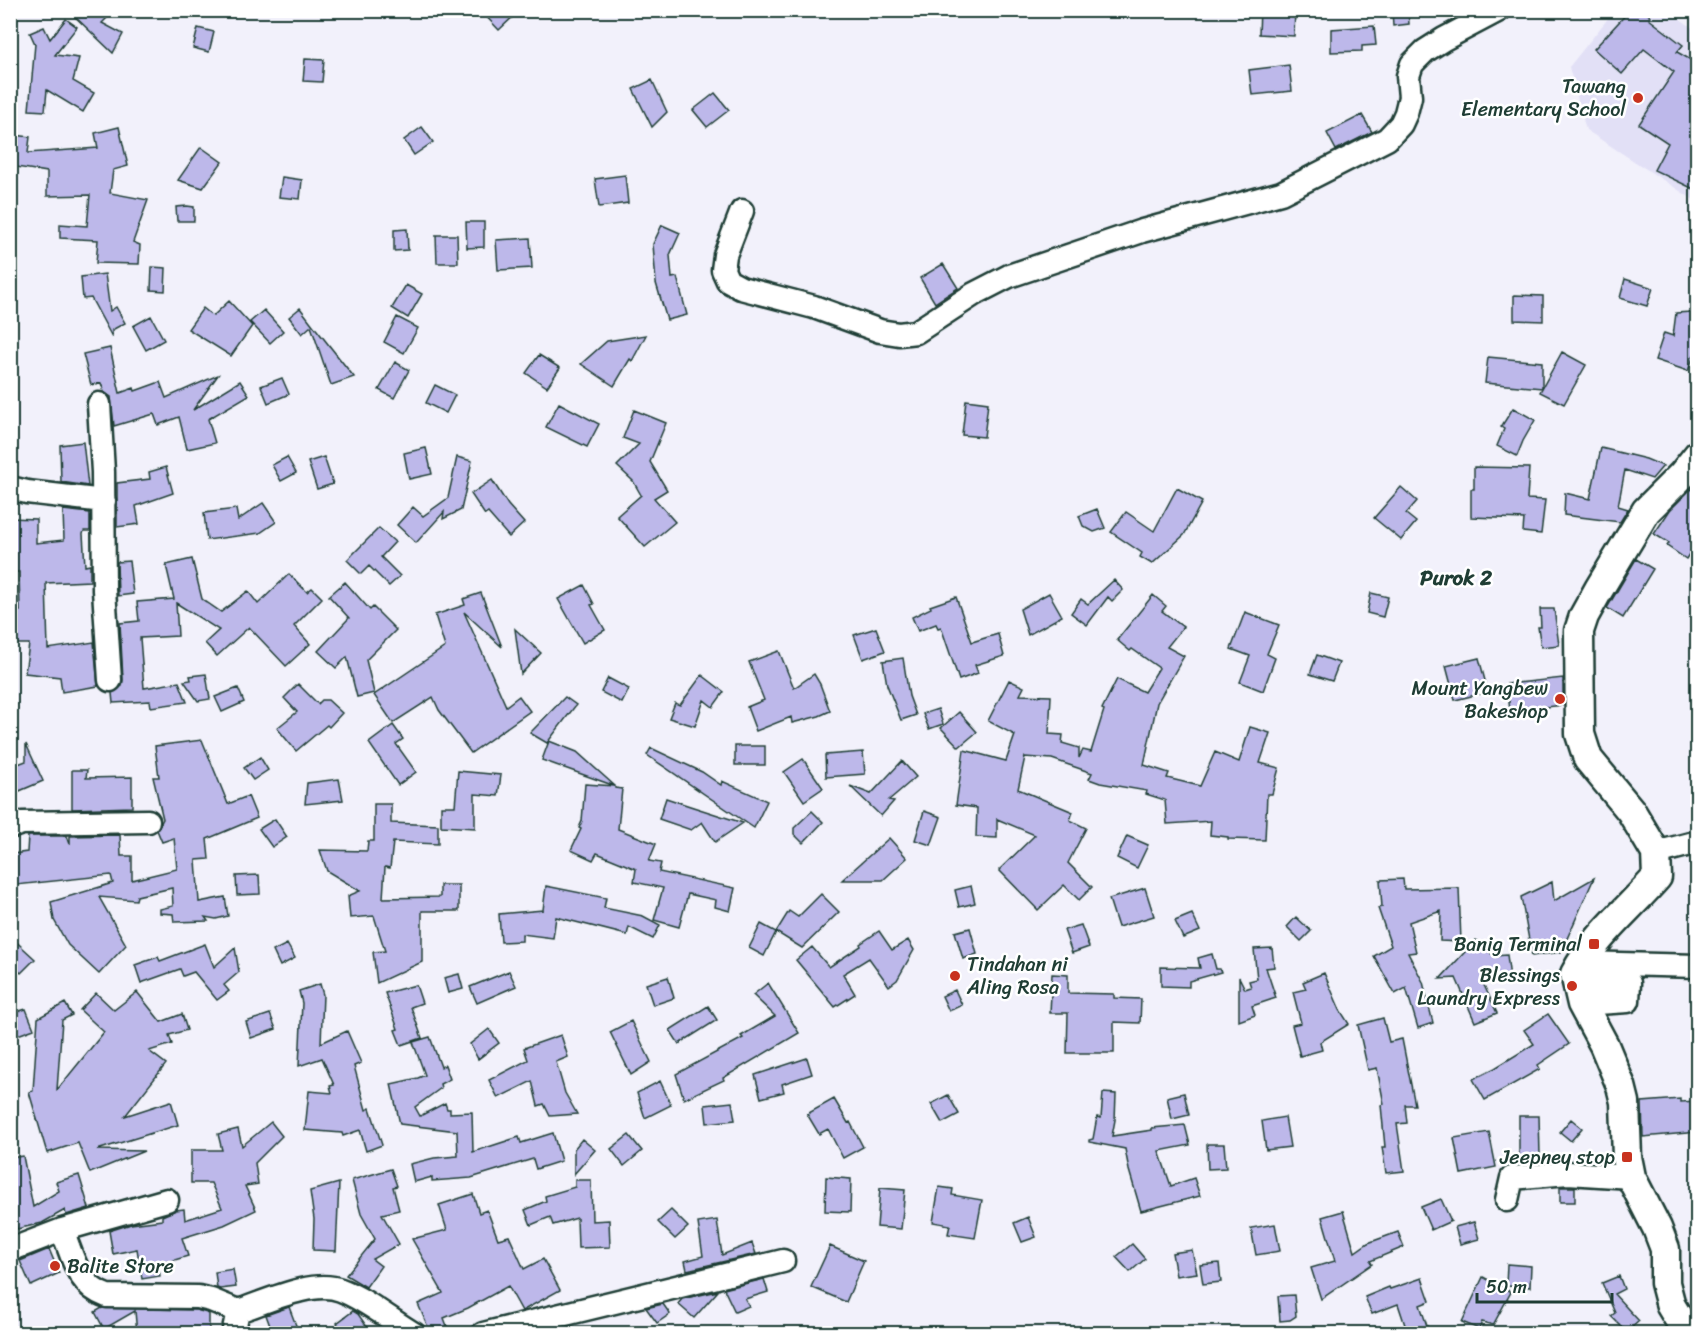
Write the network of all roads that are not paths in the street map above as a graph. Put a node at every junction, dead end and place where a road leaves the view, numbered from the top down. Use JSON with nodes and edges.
{"nodes":[{"id":1,"x":1498,"y":10,"type":"edge"},
{"id":2,"x":742,"y":211,"type":"dead end"},
{"id":3,"x":99,"y":404,"type":"dead end"},
{"id":4,"x":1698,"y":455,"type":"edge"},
{"id":5,"x":10,"y":488,"type":"edge"},
{"id":6,"x":104,"y":501,"type":"junction"},
{"id":7,"x":110,"y":680,"type":"dead end"},
{"id":8,"x":148,"y":821,"type":"dead end"},
{"id":9,"x":10,"y":827,"type":"edge"},
{"id":10,"x":1698,"y":842,"type":"edge"},
{"id":11,"x":1656,"y":853,"type":"junction"},
{"id":12,"x":1698,"y":966,"type":"edge"},
{"id":13,"x":1580,"y":984,"type":"junction"},
{"id":14,"x":1631,"y":1178,"type":"junction"},
{"id":15,"x":167,"y":1200,"type":"dead end"},
{"id":16,"x":1507,"y":1200,"type":"dead end"},
{"id":17,"x":62,"y":1230,"type":"junction"},
{"id":18,"x":10,"y":1250,"type":"edge"},
{"id":19,"x":783,"y":1261,"type":"dead end"},
{"id":20,"x":238,"y":1311,"type":"junction"},
{"id":21,"x":233,"y":1334,"type":"edge"},
{"id":22,"x":414,"y":1334,"type":"edge"},
{"id":23,"x":483,"y":1334,"type":"edge"},
{"id":24,"x":1689,"y":1334,"type":"edge"}],
"edges":[{"from":1,"to":2,"type":"street"},
{"from":3,"to":6,"type":"street"},
{"from":4,"to":11,"type":"main road"},
{"from":5,"to":6,"type":"street"},
{"from":6,"to":7,"type":"street"},
{"from":8,"to":9,"type":"street"},
{"from":10,"to":11,"type":"street"},
{"from":11,"to":13,"type":"main road"},
{"from":12,"to":13,"type":"street"},
{"from":13,"to":14,"type":"main road"},
{"from":14,"to":16,"type":"street"},
{"from":14,"to":24,"type":"main road"},
{"from":15,"to":17,"type":"street"},
{"from":17,"to":18,"type":"street"},
{"from":17,"to":20,"type":"street"},
{"from":19,"to":23,"type":"street"},
{"from":20,"to":21,"type":"street"},
{"from":20,"to":22,"type":"street"}]}
